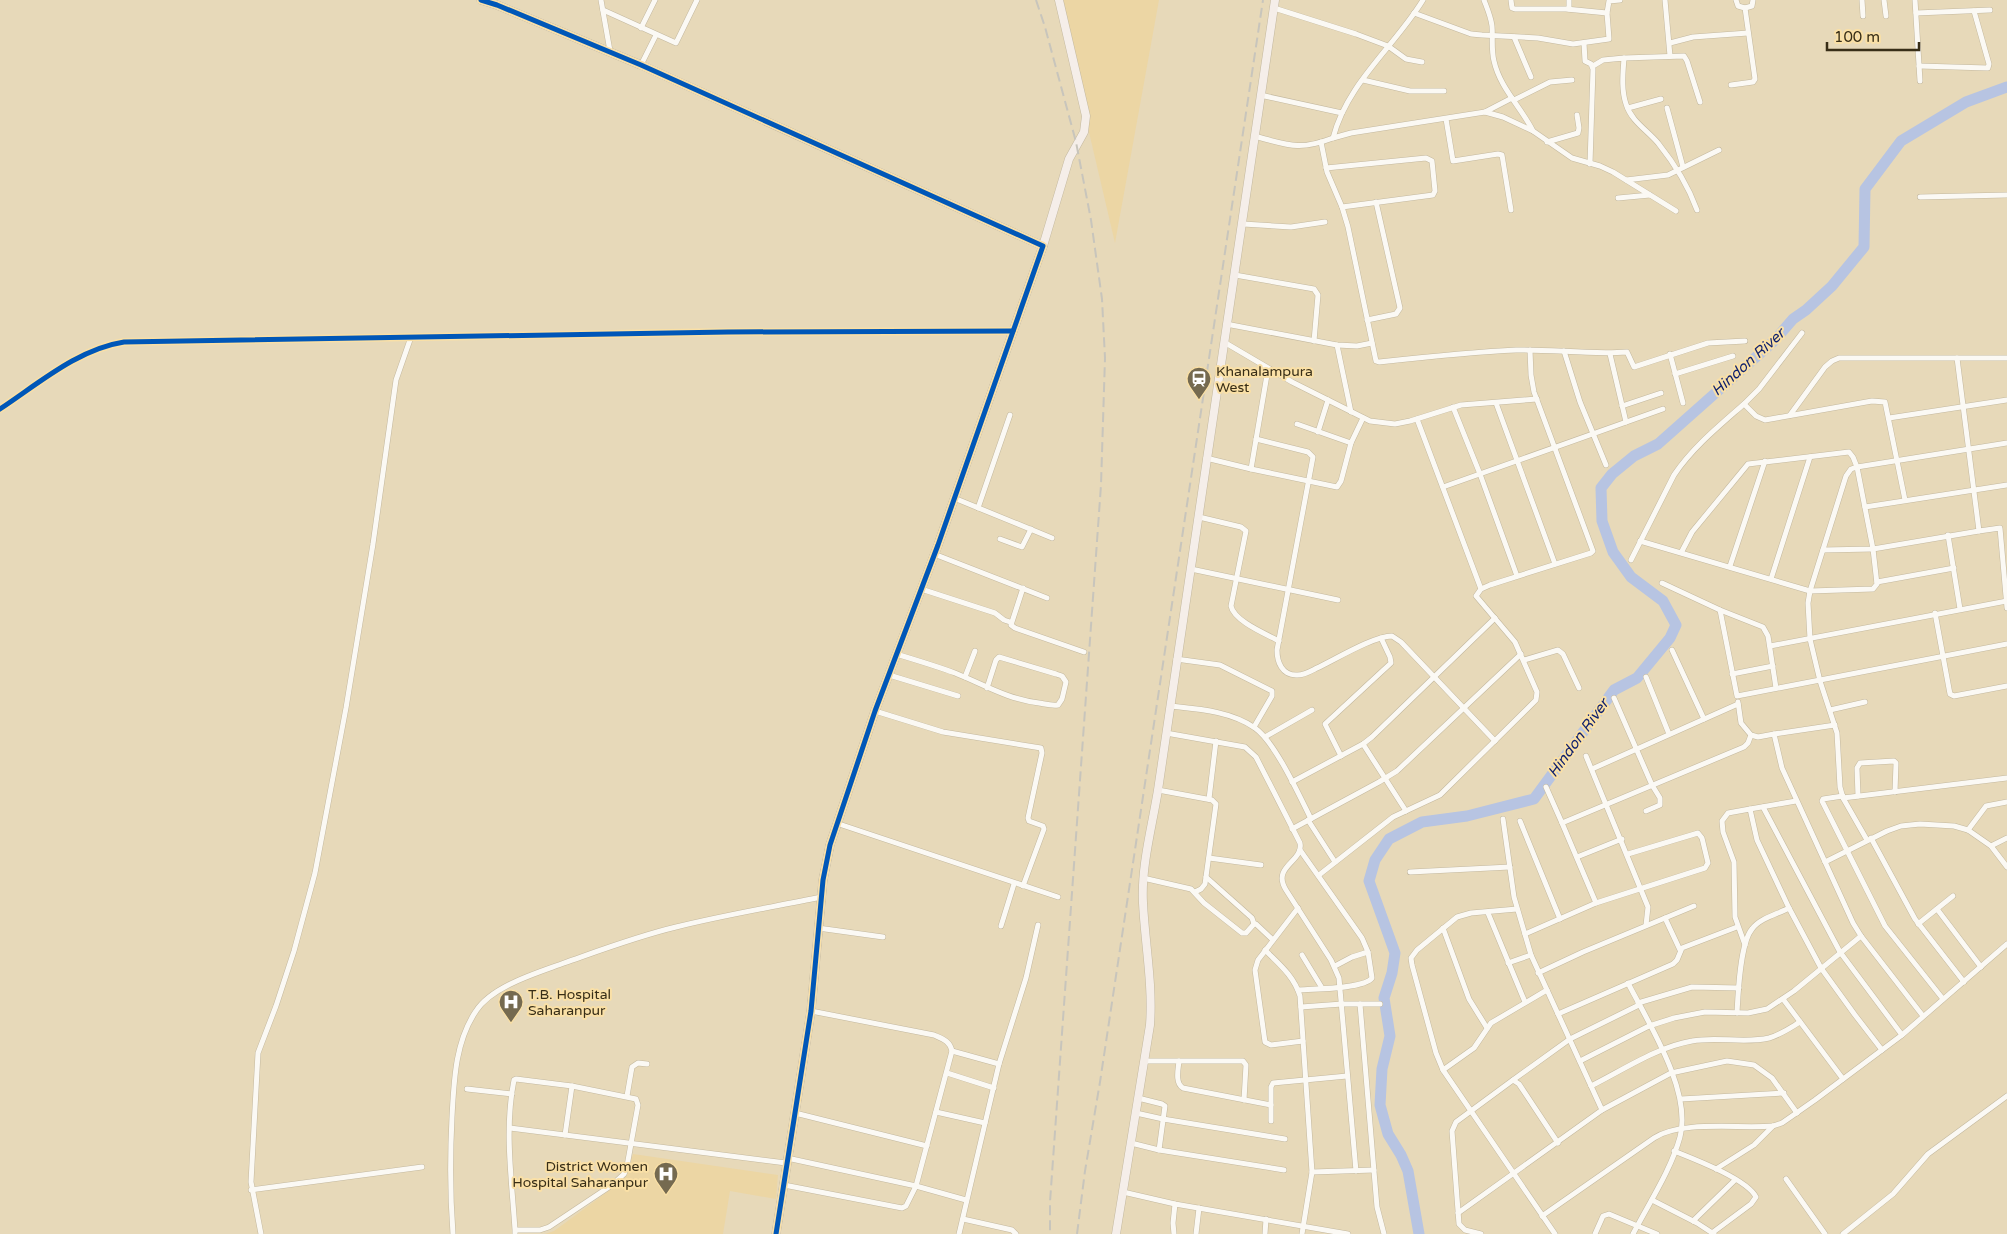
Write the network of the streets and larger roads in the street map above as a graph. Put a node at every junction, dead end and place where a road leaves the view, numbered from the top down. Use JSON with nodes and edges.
{"nodes":[{"id":1,"x":481,"y":0,"type":"edge"},
{"id":2,"x":601,"y":0,"type":"edge"},
{"id":3,"x":656,"y":0,"type":"edge"},
{"id":4,"x":696,"y":0,"type":"edge"},
{"id":5,"x":1059,"y":0,"type":"edge"},
{"id":6,"x":1423,"y":0,"type":"edge"},
{"id":7,"x":1484,"y":0,"type":"edge"},
{"id":8,"x":1512,"y":0,"type":"edge"},
{"id":9,"x":1569,"y":0,"type":"edge"},
{"id":10,"x":1609,"y":0,"type":"edge"},
{"id":11,"x":1620,"y":0,"type":"edge"},
{"id":12,"x":1665,"y":0,"type":"edge"},
{"id":13,"x":1736,"y":0,"type":"edge"},
{"id":14,"x":1753,"y":0,"type":"edge"},
{"id":15,"x":1862,"y":0,"type":"edge"},
{"id":16,"x":1884,"y":0,"type":"edge"},
{"id":17,"x":1915,"y":0,"type":"edge"},
{"id":18,"x":1274,"y":4,"type":"edge"},
{"id":19,"x":1745,"y":8,"type":"junction"},
{"id":20,"x":1569,"y":9,"type":"junction"},
{"id":21,"x":604,"y":10,"type":"junction"},
{"id":22,"x":1990,"y":10,"type":"dead end"},
{"id":23,"x":1974,"y":11,"type":"junction"},
{"id":24,"x":1414,"y":13,"type":"junction"},
{"id":25,"x":1608,"y":13,"type":"junction"},
{"id":26,"x":1916,"y":13,"type":"junction"},
{"id":27,"x":1863,"y":16,"type":"dead end"},
{"id":28,"x":1886,"y":16,"type":"dead end"},
{"id":29,"x":641,"y":28,"type":"junction"},
{"id":30,"x":1748,"y":33,"type":"junction"},
{"id":31,"x":656,"y":35,"type":"junction"},
{"id":32,"x":1491,"y":36,"type":"junction"},
{"id":33,"x":1514,"y":37,"type":"junction"},
{"id":34,"x":1584,"y":43,"type":"junction"},
{"id":35,"x":1670,"y":43,"type":"junction"},
{"id":36,"x":1388,"y":46,"type":"junction"},
{"id":37,"x":610,"y":51,"type":"junction"},
{"id":38,"x":1670,"y":56,"type":"junction"},
{"id":39,"x":1624,"y":58,"type":"junction"},
{"id":40,"x":1422,"y":62,"type":"dead end"},
{"id":41,"x":641,"y":65,"type":"junction"},
{"id":42,"x":1592,"y":66,"type":"junction"},
{"id":43,"x":1919,"y":66,"type":"junction"},
{"id":44,"x":1531,"y":78,"type":"dead end"},
{"id":45,"x":1363,"y":80,"type":"junction"},
{"id":46,"x":1572,"y":80,"type":"dead end"},
{"id":47,"x":1920,"y":81,"type":"dead end"},
{"id":48,"x":1731,"y":86,"type":"dead end"},
{"id":49,"x":1444,"y":91,"type":"dead end"},
{"id":50,"x":1260,"y":95,"type":"junction"},
{"id":51,"x":1513,"y":99,"type":"junction"},
{"id":52,"x":1661,"y":99,"type":"dead end"},
{"id":53,"x":1700,"y":102,"type":"dead end"},
{"id":54,"x":1628,"y":108,"type":"junction"},
{"id":55,"x":1667,"y":108,"type":"dead end"},
{"id":56,"x":1485,"y":112,"type":"junction"},
{"id":57,"x":1342,"y":113,"type":"junction"},
{"id":58,"x":1577,"y":115,"type":"dead end"},
{"id":59,"x":1446,"y":119,"type":"junction"},
{"id":60,"x":1534,"y":131,"type":"junction"},
{"id":61,"x":1254,"y":136,"type":"junction"},
{"id":62,"x":1333,"y":138,"type":"junction"},
{"id":63,"x":1321,"y":142,"type":"junction"},
{"id":64,"x":1548,"y":142,"type":"junction"},
{"id":65,"x":1718,"y":150,"type":"dead end"},
{"id":66,"x":1590,"y":164,"type":"junction"},
{"id":67,"x":1326,"y":168,"type":"junction"},
{"id":68,"x":1680,"y":169,"type":"junction"},
{"id":69,"x":1626,"y":180,"type":"junction"},
{"id":70,"x":1650,"y":195,"type":"junction"},
{"id":71,"x":2007,"y":195,"type":"edge"},
{"id":72,"x":1920,"y":197,"type":"dead end"},
{"id":73,"x":1618,"y":198,"type":"dead end"},
{"id":74,"x":1376,"y":202,"type":"junction"},
{"id":75,"x":1342,"y":207,"type":"junction"},
{"id":76,"x":1512,"y":210,"type":"dead end"},
{"id":77,"x":1697,"y":210,"type":"dead end"},
{"id":78,"x":1676,"y":211,"type":"dead end"},
{"id":79,"x":1325,"y":222,"type":"dead end"},
{"id":80,"x":1243,"y":224,"type":"junction"},
{"id":81,"x":1043,"y":246,"type":"junction"},
{"id":82,"x":1235,"y":275,"type":"junction"},
{"id":83,"x":1367,"y":320,"type":"junction"},
{"id":84,"x":1226,"y":324,"type":"junction"},
{"id":85,"x":1013,"y":331,"type":"junction"},
{"id":86,"x":1802,"y":333,"type":"dead end"},
{"id":87,"x":411,"y":337,"type":"junction"},
{"id":88,"x":1314,"y":341,"type":"junction"},
{"id":89,"x":1745,"y":341,"type":"dead end"},
{"id":90,"x":1224,"y":342,"type":"junction"},
{"id":91,"x":1372,"y":343,"type":"junction"},
{"id":92,"x":1336,"y":345,"type":"junction"},
{"id":93,"x":1530,"y":350,"type":"junction"},
{"id":94,"x":1564,"y":351,"type":"junction"},
{"id":95,"x":1610,"y":354,"type":"junction"},
{"id":96,"x":1670,"y":354,"type":"junction"},
{"id":97,"x":1733,"y":356,"type":"dead end"},
{"id":98,"x":1957,"y":358,"type":"junction"},
{"id":99,"x":2007,"y":358,"type":"edge"},
{"id":100,"x":1268,"y":368,"type":"junction"},
{"id":101,"x":1675,"y":374,"type":"junction"},
{"id":102,"x":1661,"y":392,"type":"dead end"},
{"id":103,"x":1537,"y":399,"type":"junction"},
{"id":104,"x":1328,"y":400,"type":"junction"},
{"id":105,"x":2007,"y":400,"type":"edge"},
{"id":106,"x":1496,"y":403,"type":"junction"},
{"id":107,"x":1683,"y":403,"type":"dead end"},
{"id":108,"x":1744,"y":404,"type":"junction"},
{"id":109,"x":1622,"y":406,"type":"junction"},
{"id":110,"x":1453,"y":407,"type":"junction"},
{"id":111,"x":1963,"y":407,"type":"junction"},
{"id":112,"x":0,"y":409,"type":"edge"},
{"id":113,"x":1663,"y":409,"type":"dead end"},
{"id":114,"x":1351,"y":412,"type":"junction"},
{"id":115,"x":1010,"y":415,"type":"dead end"},
{"id":116,"x":1790,"y":415,"type":"junction"},
{"id":117,"x":1362,"y":418,"type":"junction"},
{"id":118,"x":1889,"y":418,"type":"junction"},
{"id":119,"x":1416,"y":419,"type":"junction"},
{"id":120,"x":1626,"y":422,"type":"junction"},
{"id":121,"x":1297,"y":424,"type":"dead end"},
{"id":122,"x":1318,"y":432,"type":"junction"},
{"id":123,"x":1594,"y":433,"type":"junction"},
{"id":124,"x":1256,"y":439,"type":"junction"},
{"id":125,"x":1351,"y":443,"type":"junction"},
{"id":126,"x":2007,"y":443,"type":"edge"},
{"id":127,"x":1555,"y":447,"type":"junction"},
{"id":128,"x":1969,"y":448,"type":"junction"},
{"id":129,"x":1810,"y":457,"type":"junction"},
{"id":130,"x":1206,"y":458,"type":"junction"},
{"id":131,"x":1897,"y":459,"type":"junction"},
{"id":132,"x":1517,"y":460,"type":"junction"},
{"id":133,"x":1765,"y":461,"type":"junction"},
{"id":134,"x":1606,"y":465,"type":"dead end"},
{"id":135,"x":1856,"y":467,"type":"junction"},
{"id":136,"x":1251,"y":469,"type":"junction"},
{"id":137,"x":1480,"y":474,"type":"junction"},
{"id":138,"x":1309,"y":482,"type":"junction"},
{"id":139,"x":2007,"y":485,"type":"edge"},
{"id":140,"x":1443,"y":487,"type":"junction"},
{"id":141,"x":1974,"y":490,"type":"junction"},
{"id":142,"x":954,"y":498,"type":"junction"},
{"id":143,"x":1906,"y":500,"type":"junction"},
{"id":144,"x":1865,"y":507,"type":"junction"},
{"id":145,"x":978,"y":508,"type":"junction"},
{"id":146,"x":1199,"y":517,"type":"junction"},
{"id":147,"x":2007,"y":527,"type":"edge"},
{"id":148,"x":2000,"y":528,"type":"junction"},
{"id":149,"x":1030,"y":529,"type":"junction"},
{"id":150,"x":1979,"y":531,"type":"junction"},
{"id":151,"x":1948,"y":535,"type":"junction"},
{"id":152,"x":1052,"y":538,"type":"dead end"},
{"id":153,"x":1000,"y":539,"type":"dead end"},
{"id":154,"x":1640,"y":541,"type":"junction"},
{"id":155,"x":1873,"y":549,"type":"junction"},
{"id":156,"x":1823,"y":550,"type":"junction"},
{"id":157,"x":2005,"y":550,"type":"edge"},
{"id":158,"x":1681,"y":553,"type":"junction"},
{"id":159,"x":934,"y":554,"type":"junction"},
{"id":160,"x":1630,"y":560,"type":"dead end"},
{"id":161,"x":1555,"y":564,"type":"junction"},
{"id":162,"x":1730,"y":566,"type":"junction"},
{"id":163,"x":1954,"y":568,"type":"junction"},
{"id":164,"x":1191,"y":569,"type":"junction"},
{"id":165,"x":2006,"y":570,"type":"edge"},
{"id":166,"x":1517,"y":576,"type":"junction"},
{"id":167,"x":1771,"y":579,"type":"junction"},
{"id":168,"x":1237,"y":580,"type":"junction"},
{"id":169,"x":1877,"y":582,"type":"junction"},
{"id":170,"x":1662,"y":583,"type":"dead end"},
{"id":171,"x":1023,"y":588,"type":"junction"},
{"id":172,"x":921,"y":589,"type":"junction"},
{"id":173,"x":1482,"y":589,"type":"junction"},
{"id":174,"x":1289,"y":590,"type":"junction"},
{"id":175,"x":1810,"y":591,"type":"junction"},
{"id":176,"x":1047,"y":598,"type":"dead end"},
{"id":177,"x":1338,"y":600,"type":"dead end"},
{"id":178,"x":2006,"y":601,"type":"edge"},
{"id":179,"x":2007,"y":608,"type":"edge"},
{"id":180,"x":1960,"y":609,"type":"junction"},
{"id":181,"x":1720,"y":610,"type":"junction"},
{"id":182,"x":1935,"y":613,"type":"junction"},
{"id":183,"x":1495,"y":618,"type":"junction"},
{"id":184,"x":1010,"y":622,"type":"junction"},
{"id":185,"x":1381,"y":638,"type":"junction"},
{"id":186,"x":1810,"y":639,"type":"junction"},
{"id":187,"x":1279,"y":641,"type":"junction"},
{"id":188,"x":2007,"y":644,"type":"edge"},
{"id":189,"x":1770,"y":646,"type":"junction"},
{"id":190,"x":1672,"y":650,"type":"dead end"},
{"id":191,"x":975,"y":651,"type":"dead end"},
{"id":192,"x":1084,"y":652,"type":"dead end"},
{"id":193,"x":896,"y":654,"type":"junction"},
{"id":194,"x":1944,"y":656,"type":"junction"},
{"id":195,"x":1522,"y":657,"type":"junction"},
{"id":196,"x":1176,"y":659,"type":"junction"},
{"id":197,"x":1773,"y":666,"type":"junction"},
{"id":198,"x":888,"y":674,"type":"junction"},
{"id":199,"x":1732,"y":674,"type":"junction"},
{"id":200,"x":965,"y":677,"type":"junction"},
{"id":201,"x":1434,"y":677,"type":"junction"},
{"id":202,"x":1646,"y":677,"type":"dead end"},
{"id":203,"x":1820,"y":681,"type":"junction"},
{"id":204,"x":2007,"y":686,"type":"edge"},
{"id":205,"x":987,"y":688,"type":"junction"},
{"id":206,"x":1579,"y":688,"type":"dead end"},
{"id":207,"x":1776,"y":688,"type":"junction"},
{"id":208,"x":958,"y":696,"type":"dead end"},
{"id":209,"x":1737,"y":696,"type":"junction"},
{"id":210,"x":1614,"y":698,"type":"dead end"},
{"id":211,"x":1865,"y":702,"type":"dead end"},
{"id":212,"x":1738,"y":704,"type":"junction"},
{"id":213,"x":1170,"y":706,"type":"junction"},
{"id":214,"x":1464,"y":709,"type":"junction"},
{"id":215,"x":1312,"y":710,"type":"dead end"},
{"id":216,"x":1830,"y":710,"type":"junction"},
{"id":217,"x":875,"y":711,"type":"junction"},
{"id":218,"x":1704,"y":719,"type":"junction"},
{"id":219,"x":1835,"y":725,"type":"junction"},
{"id":220,"x":1254,"y":727,"type":"junction"},
{"id":221,"x":1166,"y":733,"type":"junction"},
{"id":222,"x":1669,"y":734,"type":"junction"},
{"id":223,"x":1774,"y":734,"type":"junction"},
{"id":224,"x":1751,"y":735,"type":"junction"},
{"id":225,"x":1265,"y":737,"type":"junction"},
{"id":226,"x":1216,"y":741,"type":"junction"},
{"id":227,"x":1495,"y":741,"type":"junction"},
{"id":228,"x":1363,"y":744,"type":"junction"},
{"id":229,"x":1636,"y":748,"type":"junction"},
{"id":230,"x":1341,"y":756,"type":"junction"},
{"id":231,"x":1586,"y":756,"type":"dead end"},
{"id":232,"x":1592,"y":769,"type":"junction"},
{"id":233,"x":2007,"y":778,"type":"edge"},
{"id":234,"x":1386,"y":779,"type":"junction"},
{"id":235,"x":1292,"y":782,"type":"junction"},
{"id":236,"x":1652,"y":784,"type":"junction"},
{"id":237,"x":1546,"y":787,"type":"dead end"},
{"id":238,"x":1158,"y":790,"type":"junction"},
{"id":239,"x":1894,"y":792,"type":"junction"},
{"id":240,"x":1858,"y":796,"type":"junction"},
{"id":241,"x":1843,"y":797,"type":"junction"},
{"id":242,"x":1209,"y":799,"type":"junction"},
{"id":243,"x":1796,"y":801,"type":"junction"},
{"id":244,"x":2007,"y":802,"type":"edge"},
{"id":245,"x":1607,"y":805,"type":"junction"},
{"id":246,"x":1763,"y":807,"type":"junction"},
{"id":247,"x":1750,"y":809,"type":"junction"},
{"id":248,"x":1406,"y":811,"type":"junction"},
{"id":249,"x":1646,"y":811,"type":"dead end"},
{"id":250,"x":1503,"y":819,"type":"dead end"},
{"id":251,"x":1309,"y":820,"type":"junction"},
{"id":252,"x":1520,"y":822,"type":"dead end"},
{"id":253,"x":1562,"y":823,"type":"junction"},
{"id":254,"x":839,"y":824,"type":"junction"},
{"id":255,"x":1292,"y":829,"type":"junction"},
{"id":256,"x":1968,"y":830,"type":"junction"},
{"id":257,"x":2007,"y":838,"type":"edge"},
{"id":258,"x":1622,"y":839,"type":"junction"},
{"id":259,"x":1869,"y":839,"type":"junction"},
{"id":260,"x":1991,"y":846,"type":"junction"},
{"id":261,"x":1300,"y":850,"type":"junction"},
{"id":262,"x":1848,"y":850,"type":"junction"},
{"id":263,"x":1628,"y":854,"type":"junction"},
{"id":264,"x":1577,"y":857,"type":"junction"},
{"id":265,"x":1209,"y":858,"type":"junction"},
{"id":266,"x":1335,"y":862,"type":"junction"},
{"id":267,"x":1825,"y":862,"type":"junction"},
{"id":268,"x":1261,"y":865,"type":"dead end"},
{"id":269,"x":1510,"y":867,"type":"junction"},
{"id":270,"x":2007,"y":867,"type":"edge"},
{"id":271,"x":1410,"y":872,"type":"dead end"},
{"id":272,"x":1319,"y":876,"type":"junction"},
{"id":273,"x":1206,"y":877,"type":"junction"},
{"id":274,"x":1143,"y":878,"type":"junction"},
{"id":275,"x":1014,"y":884,"type":"junction"},
{"id":276,"x":1023,"y":886,"type":"junction"},
{"id":277,"x":1641,"y":887,"type":"junction"},
{"id":278,"x":1195,"y":892,"type":"junction"},
{"id":279,"x":1954,"y":896,"type":"dead end"},
{"id":280,"x":821,"y":897,"type":"junction"},
{"id":281,"x":1058,"y":897,"type":"dead end"},
{"id":282,"x":1596,"y":904,"type":"junction"},
{"id":283,"x":1694,"y":906,"type":"dead end"},
{"id":284,"x":1298,"y":908,"type":"junction"},
{"id":285,"x":1789,"y":908,"type":"junction"},
{"id":286,"x":1517,"y":909,"type":"junction"},
{"id":287,"x":1937,"y":909,"type":"junction"},
{"id":288,"x":1488,"y":913,"type":"junction"},
{"id":289,"x":1665,"y":918,"type":"junction"},
{"id":290,"x":1560,"y":919,"type":"junction"},
{"id":291,"x":1254,"y":924,"type":"junction"},
{"id":292,"x":1918,"y":924,"type":"junction"},
{"id":293,"x":1038,"y":925,"type":"dead end"},
{"id":294,"x":1001,"y":926,"type":"dead end"},
{"id":295,"x":1646,"y":926,"type":"junction"},
{"id":296,"x":1737,"y":927,"type":"junction"},
{"id":297,"x":818,"y":928,"type":"junction"},
{"id":298,"x":1443,"y":928,"type":"junction"},
{"id":299,"x":1524,"y":934,"type":"junction"},
{"id":300,"x":1860,"y":936,"type":"junction"},
{"id":301,"x":883,"y":937,"type":"dead end"},
{"id":302,"x":1273,"y":940,"type":"junction"},
{"id":303,"x":2007,"y":944,"type":"edge"},
{"id":304,"x":1745,"y":946,"type":"junction"},
{"id":305,"x":1265,"y":950,"type":"junction"},
{"id":306,"x":1680,"y":950,"type":"junction"},
{"id":307,"x":1368,"y":952,"type":"junction"},
{"id":308,"x":1840,"y":952,"type":"junction"},
{"id":309,"x":1302,"y":955,"type":"dead end"},
{"id":310,"x":1531,"y":955,"type":"junction"},
{"id":311,"x":1508,"y":964,"type":"junction"},
{"id":312,"x":1335,"y":966,"type":"junction"},
{"id":313,"x":1981,"y":967,"type":"junction"},
{"id":314,"x":1821,"y":968,"type":"junction"},
{"id":315,"x":1538,"y":973,"type":"junction"},
{"id":316,"x":1964,"y":982,"type":"junction"},
{"id":317,"x":1628,"y":983,"type":"junction"},
{"id":318,"x":1341,"y":987,"type":"junction"},
{"id":319,"x":1322,"y":988,"type":"junction"},
{"id":320,"x":1739,"y":988,"type":"junction"},
{"id":321,"x":1298,"y":990,"type":"junction"},
{"id":322,"x":1547,"y":990,"type":"junction"},
{"id":323,"x":1783,"y":999,"type":"junction"},
{"id":324,"x":1943,"y":1000,"type":"junction"},
{"id":325,"x":1525,"y":1002,"type":"junction"},
{"id":326,"x":1342,"y":1004,"type":"junction"},
{"id":327,"x":1360,"y":1004,"type":"junction"},
{"id":328,"x":1380,"y":1004,"type":"dead end"},
{"id":329,"x":1638,"y":1004,"type":"junction"},
{"id":330,"x":1301,"y":1006,"type":"junction"},
{"id":331,"x":811,"y":1011,"type":"junction"},
{"id":332,"x":1737,"y":1013,"type":"junction"},
{"id":333,"x":1558,"y":1014,"type":"junction"},
{"id":334,"x":1923,"y":1016,"type":"junction"},
{"id":335,"x":1800,"y":1022,"type":"junction"},
{"id":336,"x":1650,"y":1026,"type":"junction"},
{"id":337,"x":1487,"y":1028,"type":"junction"},
{"id":338,"x":1902,"y":1035,"type":"junction"},
{"id":339,"x":1570,"y":1040,"type":"junction"},
{"id":340,"x":1303,"y":1041,"type":"junction"},
{"id":341,"x":1661,"y":1050,"type":"junction"},
{"id":342,"x":1882,"y":1050,"type":"junction"},
{"id":343,"x":952,"y":1051,"type":"junction"},
{"id":344,"x":1144,"y":1061,"type":"junction"},
{"id":345,"x":1179,"y":1061,"type":"junction"},
{"id":346,"x":1580,"y":1061,"type":"junction"},
{"id":347,"x":647,"y":1064,"type":"dead end"},
{"id":348,"x":999,"y":1064,"type":"junction"},
{"id":349,"x":1443,"y":1070,"type":"junction"},
{"id":350,"x":946,"y":1073,"type":"junction"},
{"id":351,"x":1672,"y":1073,"type":"junction"},
{"id":352,"x":1347,"y":1076,"type":"junction"},
{"id":353,"x":1843,"y":1079,"type":"junction"},
{"id":354,"x":1513,"y":1080,"type":"junction"},
{"id":355,"x":1306,"y":1081,"type":"junction"},
{"id":356,"x":572,"y":1086,"type":"junction"},
{"id":357,"x":1591,"y":1086,"type":"junction"},
{"id":358,"x":994,"y":1088,"type":"junction"},
{"id":359,"x":467,"y":1089,"type":"dead end"},
{"id":360,"x":1784,"y":1093,"type":"junction"},
{"id":361,"x":512,"y":1094,"type":"junction"},
{"id":362,"x":627,"y":1096,"type":"junction"},
{"id":363,"x":2007,"y":1096,"type":"edge"},
{"id":364,"x":1138,"y":1098,"type":"junction"},
{"id":365,"x":1681,"y":1099,"type":"junction"},
{"id":366,"x":1244,"y":1100,"type":"junction"},
{"id":367,"x":1271,"y":1105,"type":"junction"},
{"id":368,"x":1471,"y":1110,"type":"junction"},
{"id":369,"x":1602,"y":1110,"type":"junction"},
{"id":370,"x":936,"y":1112,"type":"junction"},
{"id":371,"x":795,"y":1113,"type":"junction"},
{"id":372,"x":1136,"y":1113,"type":"junction"},
{"id":373,"x":1797,"y":1113,"type":"junction"},
{"id":374,"x":1163,"y":1119,"type":"junction"},
{"id":375,"x":1271,"y":1121,"type":"dead end"},
{"id":376,"x":985,"y":1123,"type":"junction"},
{"id":377,"x":1772,"y":1126,"type":"junction"},
{"id":378,"x":510,"y":1128,"type":"junction"},
{"id":379,"x":1682,"y":1128,"type":"junction"},
{"id":380,"x":565,"y":1135,"type":"junction"},
{"id":381,"x":1285,"y":1139,"type":"dead end"},
{"id":382,"x":632,"y":1143,"type":"junction"},
{"id":383,"x":1132,"y":1143,"type":"junction"},
{"id":384,"x":1558,"y":1143,"type":"junction"},
{"id":385,"x":927,"y":1146,"type":"junction"},
{"id":386,"x":1158,"y":1150,"type":"junction"},
{"id":387,"x":1674,"y":1151,"type":"junction"},
{"id":388,"x":786,"y":1160,"type":"junction"},
{"id":389,"x":422,"y":1167,"type":"dead end"},
{"id":390,"x":1716,"y":1169,"type":"junction"},
{"id":391,"x":1284,"y":1170,"type":"dead end"},
{"id":392,"x":1356,"y":1170,"type":"junction"},
{"id":393,"x":1374,"y":1170,"type":"junction"},
{"id":394,"x":1312,"y":1172,"type":"junction"},
{"id":395,"x":1515,"y":1174,"type":"junction"},
{"id":396,"x":1786,"y":1179,"type":"dead end"},
{"id":397,"x":1735,"y":1180,"type":"junction"},
{"id":398,"x":784,"y":1185,"type":"junction"},
{"id":399,"x":916,"y":1186,"type":"junction"},
{"id":400,"x":251,"y":1190,"type":"junction"},
{"id":401,"x":1123,"y":1192,"type":"junction"},
{"id":402,"x":966,"y":1200,"type":"junction"},
{"id":403,"x":1652,"y":1200,"type":"junction"},
{"id":404,"x":1175,"y":1204,"type":"junction"},
{"id":405,"x":1199,"y":1208,"type":"junction"},
{"id":406,"x":1458,"y":1213,"type":"junction"},
{"id":407,"x":1542,"y":1216,"type":"junction"},
{"id":408,"x":962,"y":1219,"type":"junction"},
{"id":409,"x":1266,"y":1219,"type":"junction"},
{"id":410,"x":1693,"y":1221,"type":"junction"},
{"id":411,"x":1304,"y":1225,"type":"junction"},
{"id":412,"x":1638,"y":1226,"type":"junction"},
{"id":413,"x":515,"y":1232,"type":"edge"},
{"id":414,"x":1710,"y":1233,"type":"edge"},
{"id":415,"x":261,"y":1234,"type":"edge"},
{"id":416,"x":453,"y":1234,"type":"edge"},
{"id":417,"x":776,"y":1234,"type":"edge"},
{"id":418,"x":958,"y":1234,"type":"edge"},
{"id":419,"x":1016,"y":1234,"type":"edge"},
{"id":420,"x":1116,"y":1234,"type":"edge"},
{"id":421,"x":1174,"y":1234,"type":"edge"},
{"id":422,"x":1196,"y":1234,"type":"edge"},
{"id":423,"x":1265,"y":1234,"type":"edge"},
{"id":424,"x":1302,"y":1234,"type":"edge"},
{"id":425,"x":1348,"y":1234,"type":"edge"},
{"id":426,"x":1384,"y":1234,"type":"edge"},
{"id":427,"x":1481,"y":1234,"type":"edge"},
{"id":428,"x":1555,"y":1234,"type":"edge"},
{"id":429,"x":1595,"y":1234,"type":"edge"},
{"id":430,"x":1633,"y":1234,"type":"edge"},
{"id":431,"x":1657,"y":1234,"type":"edge"},
{"id":432,"x":1825,"y":1234,"type":"edge"},
{"id":433,"x":1843,"y":1234,"type":"edge"}],
"edges":[{"from":1,"to":37,"type":"street"},
{"from":2,"to":21,"type":"street"},
{"from":3,"to":29,"type":"street"},
{"from":4,"to":31,"type":"street"},
{"from":5,"to":81,"type":"street"},
{"from":6,"to":24,"type":"street"},
{"from":7,"to":32,"type":"street"},
{"from":8,"to":20,"type":"street"},
{"from":9,"to":20,"type":"street"},
{"from":10,"to":11,"type":"street"},
{"from":10,"to":25,"type":"street"},
{"from":12,"to":35,"type":"street"},
{"from":13,"to":19,"type":"street"},
{"from":14,"to":19,"type":"street"},
{"from":15,"to":27,"type":"street"},
{"from":16,"to":28,"type":"street"},
{"from":17,"to":26,"type":"street"},
{"from":18,"to":36,"type":"street"},
{"from":18,"to":50,"type":"street"},
{"from":19,"to":30,"type":"street"},
{"from":20,"to":25,"type":"street"},
{"from":21,"to":29,"type":"street"},
{"from":21,"to":37,"type":"street"},
{"from":22,"to":23,"type":"street"},
{"from":23,"to":26,"type":"street"},
{"from":23,"to":43,"type":"street"},
{"from":24,"to":32,"type":"street"},
{"from":24,"to":36,"type":"street"},
{"from":25,"to":34,"type":"street"},
{"from":26,"to":43,"type":"street"},
{"from":29,"to":31,"type":"street"},
{"from":30,"to":35,"type":"street"},
{"from":30,"to":48,"type":"street"},
{"from":31,"to":41,"type":"street"},
{"from":32,"to":33,"type":"street"},
{"from":32,"to":51,"type":"street"},
{"from":33,"to":34,"type":"street"},
{"from":33,"to":44,"type":"street"},
{"from":34,"to":42,"type":"street"},
{"from":35,"to":38,"type":"street"},
{"from":36,"to":40,"type":"street"},
{"from":36,"to":45,"type":"street"},
{"from":37,"to":41,"type":"street"},
{"from":38,"to":39,"type":"street"},
{"from":38,"to":53,"type":"street"},
{"from":39,"to":42,"type":"street"},
{"from":39,"to":54,"type":"street"},
{"from":41,"to":81,"type":"street"},
{"from":42,"to":66,"type":"street"},
{"from":43,"to":47,"type":"street"},
{"from":45,"to":49,"type":"street"},
{"from":45,"to":57,"type":"street"},
{"from":46,"to":51,"type":"street"},
{"from":50,"to":57,"type":"street"},
{"from":50,"to":61,"type":"street"},
{"from":51,"to":56,"type":"street"},
{"from":51,"to":60,"type":"street"},
{"from":52,"to":54,"type":"street"},
{"from":54,"to":68,"type":"street"},
{"from":55,"to":68,"type":"street"},
{"from":56,"to":59,"type":"street"},
{"from":56,"to":60,"type":"street"},
{"from":57,"to":62,"type":"street"},
{"from":58,"to":64,"type":"street"},
{"from":59,"to":62,"type":"street"},
{"from":59,"to":76,"type":"street"},
{"from":60,"to":64,"type":"street"},
{"from":61,"to":63,"type":"street"},
{"from":61,"to":80,"type":"street"},
{"from":62,"to":63,"type":"street"},
{"from":63,"to":67,"type":"street"},
{"from":64,"to":66,"type":"street"},
{"from":65,"to":68,"type":"street"},
{"from":66,"to":69,"type":"street"},
{"from":67,"to":74,"type":"street"},
{"from":67,"to":75,"type":"street"},
{"from":68,"to":69,"type":"street"},
{"from":68,"to":77,"type":"street"},
{"from":69,"to":70,"type":"street"},
{"from":70,"to":73,"type":"street"},
{"from":70,"to":78,"type":"street"},
{"from":71,"to":72,"type":"street"},
{"from":74,"to":75,"type":"street"},
{"from":74,"to":83,"type":"street"},
{"from":75,"to":83,"type":"street"},
{"from":79,"to":80,"type":"street"},
{"from":80,"to":82,"type":"street"},
{"from":81,"to":85,"type":"street"},
{"from":82,"to":84,"type":"street"},
{"from":82,"to":88,"type":"street"},
{"from":83,"to":91,"type":"street"},
{"from":84,"to":88,"type":"street"},
{"from":84,"to":90,"type":"street"},
{"from":85,"to":87,"type":"street"},
{"from":85,"to":142,"type":"street"},
{"from":86,"to":108,"type":"street"},
{"from":87,"to":112,"type":"street"},
{"from":87,"to":400,"type":"street"},
{"from":88,"to":92,"type":"street"},
{"from":89,"to":96,"type":"street"},
{"from":90,"to":100,"type":"street"},
{"from":90,"to":130,"type":"street"},
{"from":91,"to":92,"type":"street"},
{"from":91,"to":93,"type":"street"},
{"from":92,"to":114,"type":"street"},
{"from":93,"to":94,"type":"street"},
{"from":93,"to":103,"type":"street"},
{"from":94,"to":95,"type":"street"},
{"from":94,"to":123,"type":"street"},
{"from":95,"to":96,"type":"street"},
{"from":95,"to":109,"type":"street"},
{"from":96,"to":101,"type":"street"},
{"from":97,"to":101,"type":"street"},
{"from":98,"to":99,"type":"street"},
{"from":98,"to":111,"type":"street"},
{"from":98,"to":116,"type":"street"},
{"from":100,"to":104,"type":"street"},
{"from":100,"to":124,"type":"street"},
{"from":101,"to":107,"type":"street"},
{"from":102,"to":109,"type":"street"},
{"from":103,"to":106,"type":"street"},
{"from":103,"to":127,"type":"street"},
{"from":104,"to":114,"type":"street"},
{"from":104,"to":122,"type":"street"},
{"from":105,"to":111,"type":"street"},
{"from":106,"to":110,"type":"street"},
{"from":106,"to":132,"type":"street"},
{"from":108,"to":116,"type":"street"},
{"from":108,"to":154,"type":"street"},
{"from":109,"to":120,"type":"street"},
{"from":110,"to":119,"type":"street"},
{"from":110,"to":137,"type":"street"},
{"from":111,"to":118,"type":"street"},
{"from":111,"to":128,"type":"street"},
{"from":113,"to":120,"type":"street"},
{"from":114,"to":117,"type":"street"},
{"from":115,"to":145,"type":"street"},
{"from":116,"to":118,"type":"street"},
{"from":117,"to":119,"type":"street"},
{"from":117,"to":125,"type":"street"},
{"from":118,"to":131,"type":"street"},
{"from":119,"to":140,"type":"street"},
{"from":120,"to":123,"type":"street"},
{"from":121,"to":122,"type":"street"},
{"from":122,"to":125,"type":"street"},
{"from":123,"to":127,"type":"street"},
{"from":123,"to":134,"type":"street"},
{"from":124,"to":136,"type":"street"},
{"from":124,"to":138,"type":"street"},
{"from":125,"to":138,"type":"street"},
{"from":126,"to":128,"type":"street"},
{"from":127,"to":132,"type":"street"},
{"from":127,"to":161,"type":"street"},
{"from":128,"to":131,"type":"street"},
{"from":128,"to":141,"type":"street"},
{"from":129,"to":133,"type":"street"},
{"from":129,"to":135,"type":"street"},
{"from":129,"to":167,"type":"street"},
{"from":130,"to":136,"type":"street"},
{"from":130,"to":146,"type":"street"},
{"from":131,"to":135,"type":"street"},
{"from":131,"to":143,"type":"street"},
{"from":132,"to":137,"type":"street"},
{"from":132,"to":161,"type":"street"},
{"from":133,"to":158,"type":"street"},
{"from":133,"to":162,"type":"street"},
{"from":135,"to":144,"type":"street"},
{"from":135,"to":156,"type":"street"},
{"from":136,"to":138,"type":"street"},
{"from":137,"to":140,"type":"street"},
{"from":137,"to":166,"type":"street"},
{"from":138,"to":174,"type":"street"},
{"from":139,"to":141,"type":"street"},
{"from":140,"to":173,"type":"street"},
{"from":141,"to":143,"type":"street"},
{"from":141,"to":150,"type":"street"},
{"from":142,"to":145,"type":"street"},
{"from":142,"to":159,"type":"street"},
{"from":143,"to":144,"type":"street"},
{"from":144,"to":155,"type":"street"},
{"from":145,"to":149,"type":"street"},
{"from":146,"to":164,"type":"street"},
{"from":146,"to":168,"type":"street"},
{"from":147,"to":148,"type":"street"},
{"from":148,"to":150,"type":"street"},
{"from":148,"to":157,"type":"street"},
{"from":149,"to":152,"type":"street"},
{"from":149,"to":153,"type":"street"},
{"from":150,"to":151,"type":"street"},
{"from":151,"to":155,"type":"street"},
{"from":151,"to":163,"type":"street"},
{"from":154,"to":158,"type":"street"},
{"from":154,"to":160,"type":"street"},
{"from":155,"to":156,"type":"street"},
{"from":155,"to":169,"type":"street"},
{"from":156,"to":175,"type":"street"},
{"from":157,"to":165,"type":"street"},
{"from":158,"to":162,"type":"street"},
{"from":159,"to":171,"type":"street"},
{"from":159,"to":172,"type":"street"},
{"from":161,"to":166,"type":"street"},
{"from":162,"to":167,"type":"street"},
{"from":163,"to":169,"type":"street"},
{"from":163,"to":180,"type":"street"},
{"from":164,"to":168,"type":"street"},
{"from":164,"to":196,"type":"street"},
{"from":165,"to":178,"type":"street"},
{"from":166,"to":173,"type":"street"},
{"from":167,"to":175,"type":"street"},
{"from":168,"to":174,"type":"street"},
{"from":168,"to":187,"type":"street"},
{"from":169,"to":175,"type":"street"},
{"from":170,"to":181,"type":"street"},
{"from":171,"to":176,"type":"street"},
{"from":171,"to":184,"type":"street"},
{"from":172,"to":184,"type":"street"},
{"from":172,"to":193,"type":"street"},
{"from":173,"to":183,"type":"street"},
{"from":174,"to":177,"type":"street"},
{"from":174,"to":187,"type":"street"},
{"from":175,"to":186,"type":"street"},
{"from":178,"to":179,"type":"street"},
{"from":178,"to":180,"type":"street"},
{"from":180,"to":182,"type":"street"},
{"from":181,"to":189,"type":"street"},
{"from":181,"to":199,"type":"street"},
{"from":182,"to":186,"type":"street"},
{"from":182,"to":194,"type":"street"},
{"from":183,"to":195,"type":"street"},
{"from":183,"to":201,"type":"street"},
{"from":184,"to":192,"type":"street"},
{"from":185,"to":187,"type":"street"},
{"from":185,"to":201,"type":"street"},
{"from":185,"to":230,"type":"street"},
{"from":186,"to":189,"type":"street"},
{"from":186,"to":203,"type":"street"},
{"from":188,"to":194,"type":"street"},
{"from":189,"to":197,"type":"street"},
{"from":190,"to":218,"type":"street"},
{"from":191,"to":200,"type":"street"},
{"from":193,"to":198,"type":"street"},
{"from":193,"to":200,"type":"street"},
{"from":194,"to":203,"type":"street"},
{"from":194,"to":204,"type":"street"},
{"from":195,"to":206,"type":"street"},
{"from":195,"to":214,"type":"street"},
{"from":195,"to":227,"type":"street"},
{"from":196,"to":213,"type":"street"},
{"from":196,"to":220,"type":"street"},
{"from":197,"to":199,"type":"street"},
{"from":197,"to":207,"type":"street"},
{"from":198,"to":208,"type":"street"},
{"from":198,"to":217,"type":"street"},
{"from":199,"to":209,"type":"street"},
{"from":200,"to":205,"type":"street"},
{"from":201,"to":214,"type":"street"},
{"from":201,"to":228,"type":"street"},
{"from":202,"to":222,"type":"street"},
{"from":203,"to":207,"type":"street"},
{"from":203,"to":216,"type":"street"},
{"from":205,"to":205,"type":"street"},
{"from":207,"to":209,"type":"street"},
{"from":209,"to":212,"type":"street"},
{"from":210,"to":229,"type":"street"},
{"from":211,"to":216,"type":"street"},
{"from":212,"to":218,"type":"street"},
{"from":212,"to":224,"type":"street"},
{"from":213,"to":220,"type":"street"},
{"from":213,"to":221,"type":"street"},
{"from":214,"to":227,"type":"street"},
{"from":214,"to":234,"type":"street"},
{"from":215,"to":225,"type":"street"},
{"from":216,"to":219,"type":"street"},
{"from":217,"to":254,"type":"street"},
{"from":217,"to":276,"type":"street"},
{"from":218,"to":222,"type":"street"},
{"from":219,"to":223,"type":"street"},
{"from":219,"to":241,"type":"street"},
{"from":220,"to":225,"type":"street"},
{"from":221,"to":226,"type":"street"},
{"from":221,"to":238,"type":"street"},
{"from":222,"to":229,"type":"street"},
{"from":223,"to":224,"type":"street"},
{"from":223,"to":243,"type":"street"},
{"from":224,"to":236,"type":"street"},
{"from":225,"to":235,"type":"street"},
{"from":226,"to":242,"type":"street"},
{"from":226,"to":255,"type":"street"},
{"from":227,"to":248,"type":"street"},
{"from":228,"to":230,"type":"street"},
{"from":228,"to":234,"type":"street"},
{"from":229,"to":232,"type":"street"},
{"from":229,"to":236,"type":"street"},
{"from":230,"to":235,"type":"street"},
{"from":231,"to":232,"type":"street"},
{"from":232,"to":245,"type":"street"},
{"from":233,"to":239,"type":"street"},
{"from":234,"to":248,"type":"street"},
{"from":234,"to":251,"type":"street"},
{"from":235,"to":251,"type":"street"},
{"from":236,"to":245,"type":"street"},
{"from":236,"to":249,"type":"street"},
{"from":237,"to":253,"type":"street"},
{"from":238,"to":242,"type":"street"},
{"from":238,"to":274,"type":"street"},
{"from":239,"to":240,"type":"street"},
{"from":239,"to":240,"type":"street"},
{"from":240,"to":241,"type":"street"},
{"from":241,"to":259,"type":"street"},
{"from":241,"to":262,"type":"street"},
{"from":242,"to":265,"type":"street"},
{"from":243,"to":246,"type":"street"},
{"from":243,"to":267,"type":"street"},
{"from":244,"to":256,"type":"street"},
{"from":245,"to":253,"type":"street"},
{"from":245,"to":258,"type":"street"},
{"from":246,"to":247,"type":"street"},
{"from":246,"to":308,"type":"street"},
{"from":247,"to":285,"type":"street"},
{"from":247,"to":296,"type":"street"},
{"from":248,"to":266,"type":"street"},
{"from":250,"to":269,"type":"street"},
{"from":251,"to":255,"type":"street"},
{"from":251,"to":266,"type":"street"},
{"from":252,"to":290,"type":"street"},
{"from":253,"to":264,"type":"street"},
{"from":254,"to":275,"type":"street"},
{"from":254,"to":280,"type":"street"},
{"from":255,"to":261,"type":"street"},
{"from":256,"to":259,"type":"street"},
{"from":256,"to":260,"type":"street"},
{"from":257,"to":260,"type":"street"},
{"from":258,"to":263,"type":"street"},
{"from":258,"to":264,"type":"street"},
{"from":259,"to":262,"type":"street"},
{"from":259,"to":292,"type":"street"},
{"from":260,"to":270,"type":"street"},
{"from":261,"to":272,"type":"street"},
{"from":261,"to":284,"type":"street"},
{"from":262,"to":267,"type":"street"},
{"from":262,"to":324,"type":"street"},
{"from":263,"to":277,"type":"street"},
{"from":263,"to":277,"type":"street"},
{"from":264,"to":282,"type":"street"},
{"from":265,"to":268,"type":"street"},
{"from":265,"to":273,"type":"street"},
{"from":266,"to":272,"type":"street"},
{"from":267,"to":300,"type":"street"},
{"from":269,"to":271,"type":"street"},
{"from":269,"to":286,"type":"street"},
{"from":272,"to":307,"type":"street"},
{"from":273,"to":278,"type":"street"},
{"from":273,"to":291,"type":"street"},
{"from":274,"to":278,"type":"street"},
{"from":274,"to":344,"type":"street"},
{"from":275,"to":276,"type":"street"},
{"from":275,"to":294,"type":"street"},
{"from":276,"to":281,"type":"street"},
{"from":277,"to":282,"type":"street"},
{"from":277,"to":295,"type":"street"},
{"from":278,"to":291,"type":"street"},
{"from":279,"to":287,"type":"street"},
{"from":280,"to":297,"type":"street"},
{"from":280,"to":416,"type":"street"},
{"from":282,"to":290,"type":"street"},
{"from":283,"to":289,"type":"street"},
{"from":284,"to":302,"type":"street"},
{"from":284,"to":312,"type":"street"},
{"from":285,"to":304,"type":"street"},
{"from":285,"to":314,"type":"street"},
{"from":286,"to":288,"type":"street"},
{"from":286,"to":299,"type":"street"},
{"from":287,"to":292,"type":"street"},
{"from":287,"to":313,"type":"street"},
{"from":288,"to":298,"type":"street"},
{"from":288,"to":311,"type":"street"},
{"from":289,"to":295,"type":"street"},
{"from":289,"to":306,"type":"street"},
{"from":290,"to":299,"type":"street"},
{"from":291,"to":302,"type":"street"},
{"from":292,"to":316,"type":"street"},
{"from":293,"to":348,"type":"street"},
{"from":295,"to":315,"type":"street"},
{"from":296,"to":304,"type":"street"},
{"from":296,"to":306,"type":"street"},
{"from":297,"to":301,"type":"street"},
{"from":297,"to":331,"type":"street"},
{"from":298,"to":337,"type":"street"},
{"from":298,"to":349,"type":"street"},
{"from":299,"to":310,"type":"street"},
{"from":300,"to":308,"type":"street"},
{"from":300,"to":334,"type":"street"},
{"from":302,"to":305,"type":"street"},
{"from":303,"to":313,"type":"street"},
{"from":304,"to":320,"type":"street"},
{"from":305,"to":321,"type":"street"},
{"from":305,"to":340,"type":"street"},
{"from":306,"to":317,"type":"street"},
{"from":307,"to":312,"type":"street"},
{"from":307,"to":318,"type":"street"},
{"from":308,"to":314,"type":"street"},
{"from":308,"to":338,"type":"street"},
{"from":309,"to":319,"type":"street"},
{"from":310,"to":311,"type":"street"},
{"from":310,"to":315,"type":"street"},
{"from":311,"to":325,"type":"street"},
{"from":312,"to":318,"type":"street"},
{"from":313,"to":316,"type":"street"},
{"from":314,"to":323,"type":"street"},
{"from":314,"to":342,"type":"street"},
{"from":315,"to":322,"type":"street"},
{"from":316,"to":324,"type":"street"},
{"from":317,"to":329,"type":"street"},
{"from":317,"to":333,"type":"street"},
{"from":318,"to":319,"type":"street"},
{"from":318,"to":326,"type":"street"},
{"from":319,"to":321,"type":"street"},
{"from":320,"to":329,"type":"street"},
{"from":320,"to":332,"type":"street"},
{"from":321,"to":330,"type":"street"},
{"from":322,"to":325,"type":"street"},
{"from":322,"to":333,"type":"street"},
{"from":323,"to":332,"type":"street"},
{"from":323,"to":335,"type":"street"},
{"from":324,"to":334,"type":"street"},
{"from":325,"to":337,"type":"street"},
{"from":326,"to":327,"type":"street"},
{"from":326,"to":330,"type":"street"},
{"from":326,"to":352,"type":"street"},
{"from":327,"to":328,"type":"street"},
{"from":327,"to":393,"type":"street"},
{"from":329,"to":336,"type":"street"},
{"from":329,"to":339,"type":"street"},
{"from":330,"to":340,"type":"street"},
{"from":331,"to":343,"type":"street"},
{"from":331,"to":371,"type":"street"},
{"from":332,"to":336,"type":"street"},
{"from":333,"to":339,"type":"street"},
{"from":334,"to":338,"type":"street"},
{"from":335,"to":341,"type":"street"},
{"from":335,"to":353,"type":"street"},
{"from":336,"to":341,"type":"street"},
{"from":336,"to":346,"type":"street"},
{"from":337,"to":349,"type":"street"},
{"from":338,"to":342,"type":"street"},
{"from":339,"to":346,"type":"street"},
{"from":339,"to":354,"type":"street"},
{"from":340,"to":355,"type":"street"},
{"from":341,"to":351,"type":"street"},
{"from":341,"to":357,"type":"street"},
{"from":342,"to":353,"type":"street"},
{"from":343,"to":348,"type":"street"},
{"from":343,"to":350,"type":"street"},
{"from":344,"to":345,"type":"street"},
{"from":344,"to":364,"type":"street"},
{"from":345,"to":366,"type":"street"},
{"from":345,"to":366,"type":"street"},
{"from":346,"to":357,"type":"street"},
{"from":347,"to":362,"type":"street"},
{"from":348,"to":358,"type":"street"},
{"from":349,"to":368,"type":"street"},
{"from":350,"to":358,"type":"street"},
{"from":350,"to":370,"type":"street"},
{"from":351,"to":360,"type":"street"},
{"from":351,"to":365,"type":"street"},
{"from":351,"to":369,"type":"street"},
{"from":352,"to":355,"type":"street"},
{"from":352,"to":392,"type":"street"},
{"from":353,"to":373,"type":"street"},
{"from":354,"to":368,"type":"street"},
{"from":354,"to":384,"type":"street"},
{"from":355,"to":367,"type":"street"},
{"from":355,"to":394,"type":"street"},
{"from":356,"to":361,"type":"street"},
{"from":356,"to":362,"type":"street"},
{"from":356,"to":380,"type":"street"},
{"from":357,"to":369,"type":"street"},
{"from":358,"to":376,"type":"street"},
{"from":359,"to":361,"type":"street"},
{"from":360,"to":365,"type":"street"},
{"from":360,"to":373,"type":"street"},
{"from":361,"to":378,"type":"street"},
{"from":362,"to":382,"type":"street"},
{"from":363,"to":433,"type":"street"},
{"from":364,"to":372,"type":"street"},
{"from":364,"to":374,"type":"street"},
{"from":365,"to":379,"type":"street"},
{"from":366,"to":367,"type":"street"},
{"from":367,"to":375,"type":"street"},
{"from":368,"to":395,"type":"street"},
{"from":368,"to":406,"type":"street"},
{"from":369,"to":384,"type":"street"},
{"from":370,"to":376,"type":"street"},
{"from":370,"to":385,"type":"street"},
{"from":371,"to":385,"type":"street"},
{"from":371,"to":388,"type":"street"},
{"from":372,"to":374,"type":"street"},
{"from":372,"to":383,"type":"street"},
{"from":373,"to":377,"type":"street"},
{"from":374,"to":381,"type":"street"},
{"from":374,"to":386,"type":"street"},
{"from":376,"to":402,"type":"street"},
{"from":377,"to":379,"type":"street"},
{"from":377,"to":390,"type":"street"},
{"from":378,"to":380,"type":"street"},
{"from":378,"to":413,"type":"street"},
{"from":379,"to":387,"type":"street"},
{"from":379,"to":407,"type":"street"},
{"from":380,"to":382,"type":"street"},
{"from":382,"to":388,"type":"street"},
{"from":382,"to":413,"type":"street"},
{"from":383,"to":386,"type":"street"},
{"from":383,"to":401,"type":"street"},
{"from":384,"to":395,"type":"street"},
{"from":385,"to":399,"type":"street"},
{"from":386,"to":391,"type":"street"},
{"from":387,"to":390,"type":"street"},
{"from":387,"to":403,"type":"street"},
{"from":388,"to":398,"type":"street"},
{"from":388,"to":399,"type":"street"},
{"from":389,"to":400,"type":"street"},
{"from":390,"to":397,"type":"street"},
{"from":392,"to":393,"type":"street"},
{"from":392,"to":394,"type":"street"},
{"from":393,"to":426,"type":"street"},
{"from":394,"to":411,"type":"street"},
{"from":395,"to":406,"type":"street"},
{"from":395,"to":407,"type":"street"},
{"from":396,"to":432,"type":"street"},
{"from":397,"to":410,"type":"street"},
{"from":397,"to":414,"type":"street"},
{"from":398,"to":399,"type":"street"},
{"from":398,"to":417,"type":"street"},
{"from":399,"to":402,"type":"street"},
{"from":400,"to":415,"type":"street"},
{"from":401,"to":404,"type":"street"},
{"from":401,"to":420,"type":"street"},
{"from":402,"to":408,"type":"street"},
{"from":403,"to":410,"type":"street"},
{"from":403,"to":412,"type":"street"},
{"from":404,"to":405,"type":"street"},
{"from":404,"to":421,"type":"street"},
{"from":405,"to":409,"type":"street"},
{"from":405,"to":422,"type":"street"},
{"from":406,"to":427,"type":"street"},
{"from":407,"to":428,"type":"street"},
{"from":408,"to":418,"type":"street"},
{"from":408,"to":419,"type":"street"},
{"from":409,"to":411,"type":"street"},
{"from":409,"to":423,"type":"street"},
{"from":410,"to":414,"type":"street"},
{"from":411,"to":424,"type":"street"},
{"from":411,"to":425,"type":"street"},
{"from":412,"to":429,"type":"street"},
{"from":412,"to":430,"type":"street"},
{"from":412,"to":431,"type":"street"}]}
